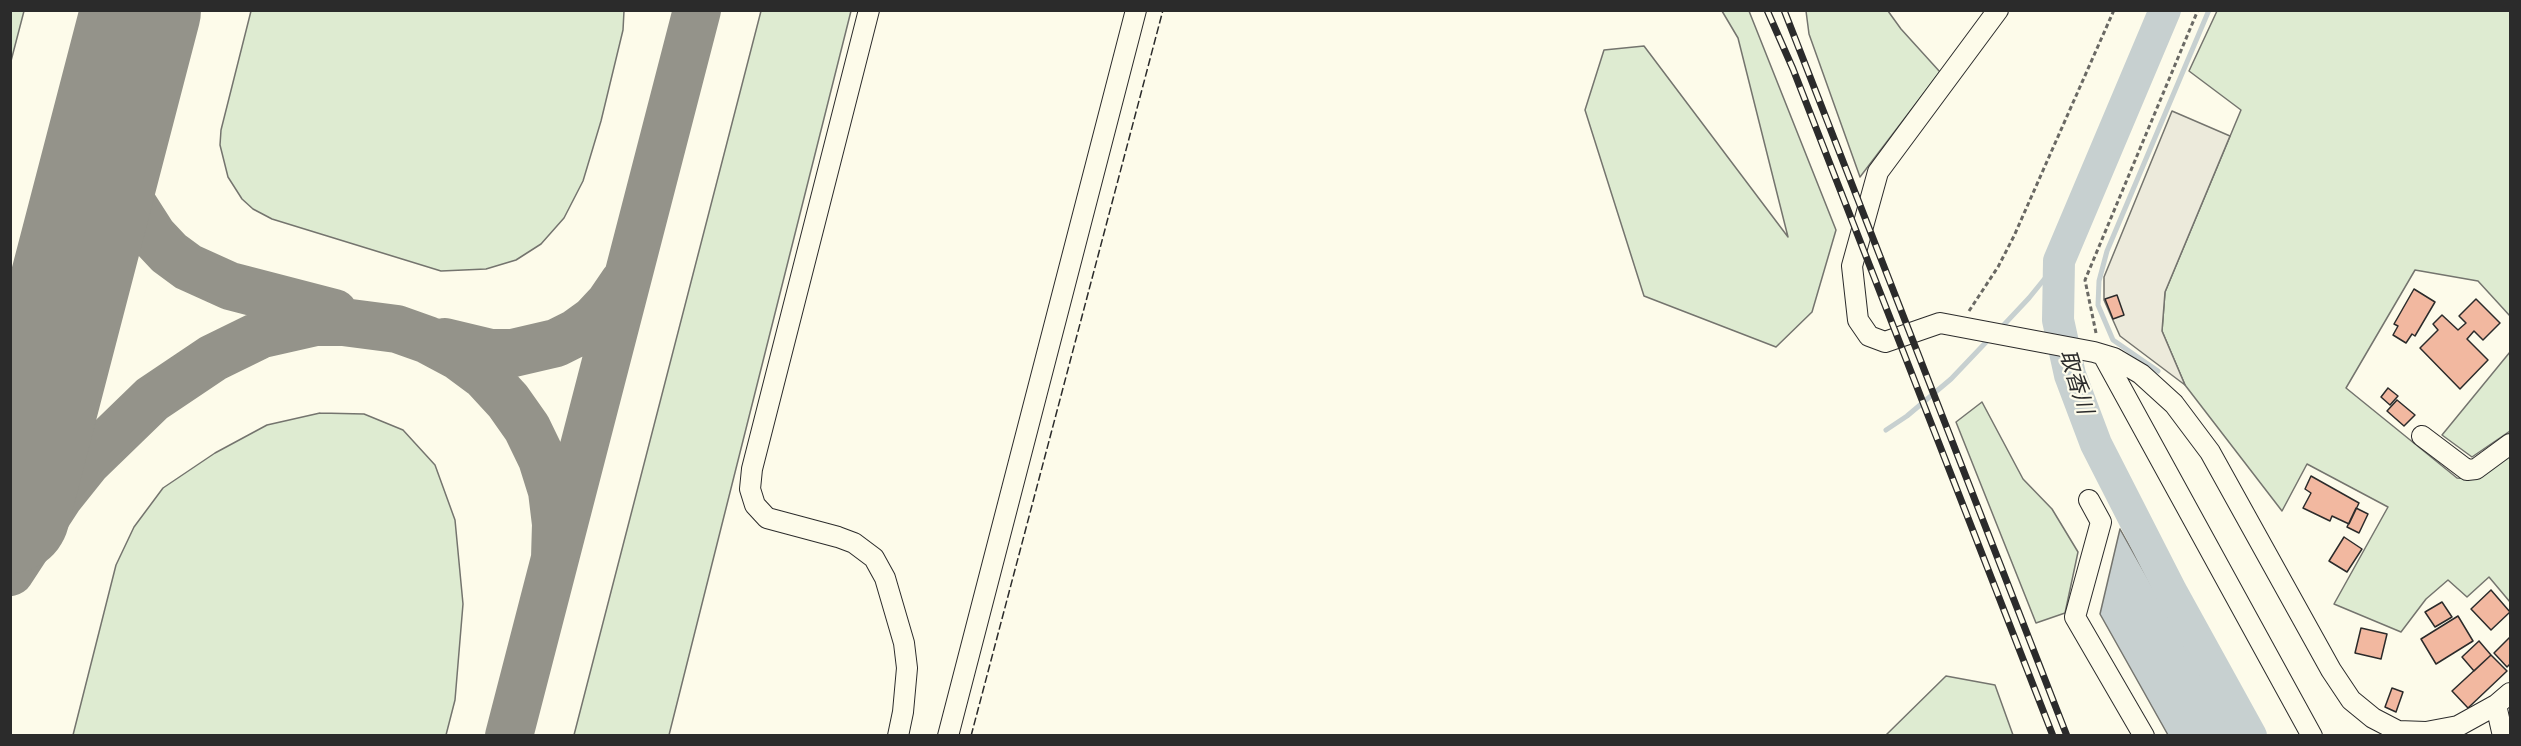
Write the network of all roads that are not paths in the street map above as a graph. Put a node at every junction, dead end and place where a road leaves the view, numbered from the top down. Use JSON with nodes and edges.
{"nodes":[{"id":1,"x":869,"y":10,"type":"edge"},
{"id":2,"x":1136,"y":10,"type":"edge"},
{"id":3,"x":1998,"y":10,"type":"edge"},
{"id":4,"x":2104,"y":355,"type":"junction"},
{"id":5,"x":2421,"y":436,"type":"dead end"},
{"id":6,"x":2511,"y":444,"type":"edge"},
{"id":7,"x":2089,"y":500,"type":"dead end"},
{"id":8,"x":2503,"y":699,"type":"edge"},
{"id":9,"x":898,"y":735,"type":"edge"},
{"id":10,"x":948,"y":735,"type":"edge"},
{"id":11,"x":2144,"y":735,"type":"edge"},
{"id":12,"x":2312,"y":735,"type":"edge"},
{"id":13,"x":2503,"y":735,"type":"edge"}],
"edges":[{"from":1,"to":9,"type":"street"},
{"from":2,"to":10,"type":"street"},
{"from":3,"to":4,"type":"street"},
{"from":4,"to":8,"type":"street"},
{"from":4,"to":12,"type":"street"},
{"from":5,"to":6,"type":"street"},
{"from":7,"to":11,"type":"street"},
{"from":8,"to":13,"type":"street"}]}
